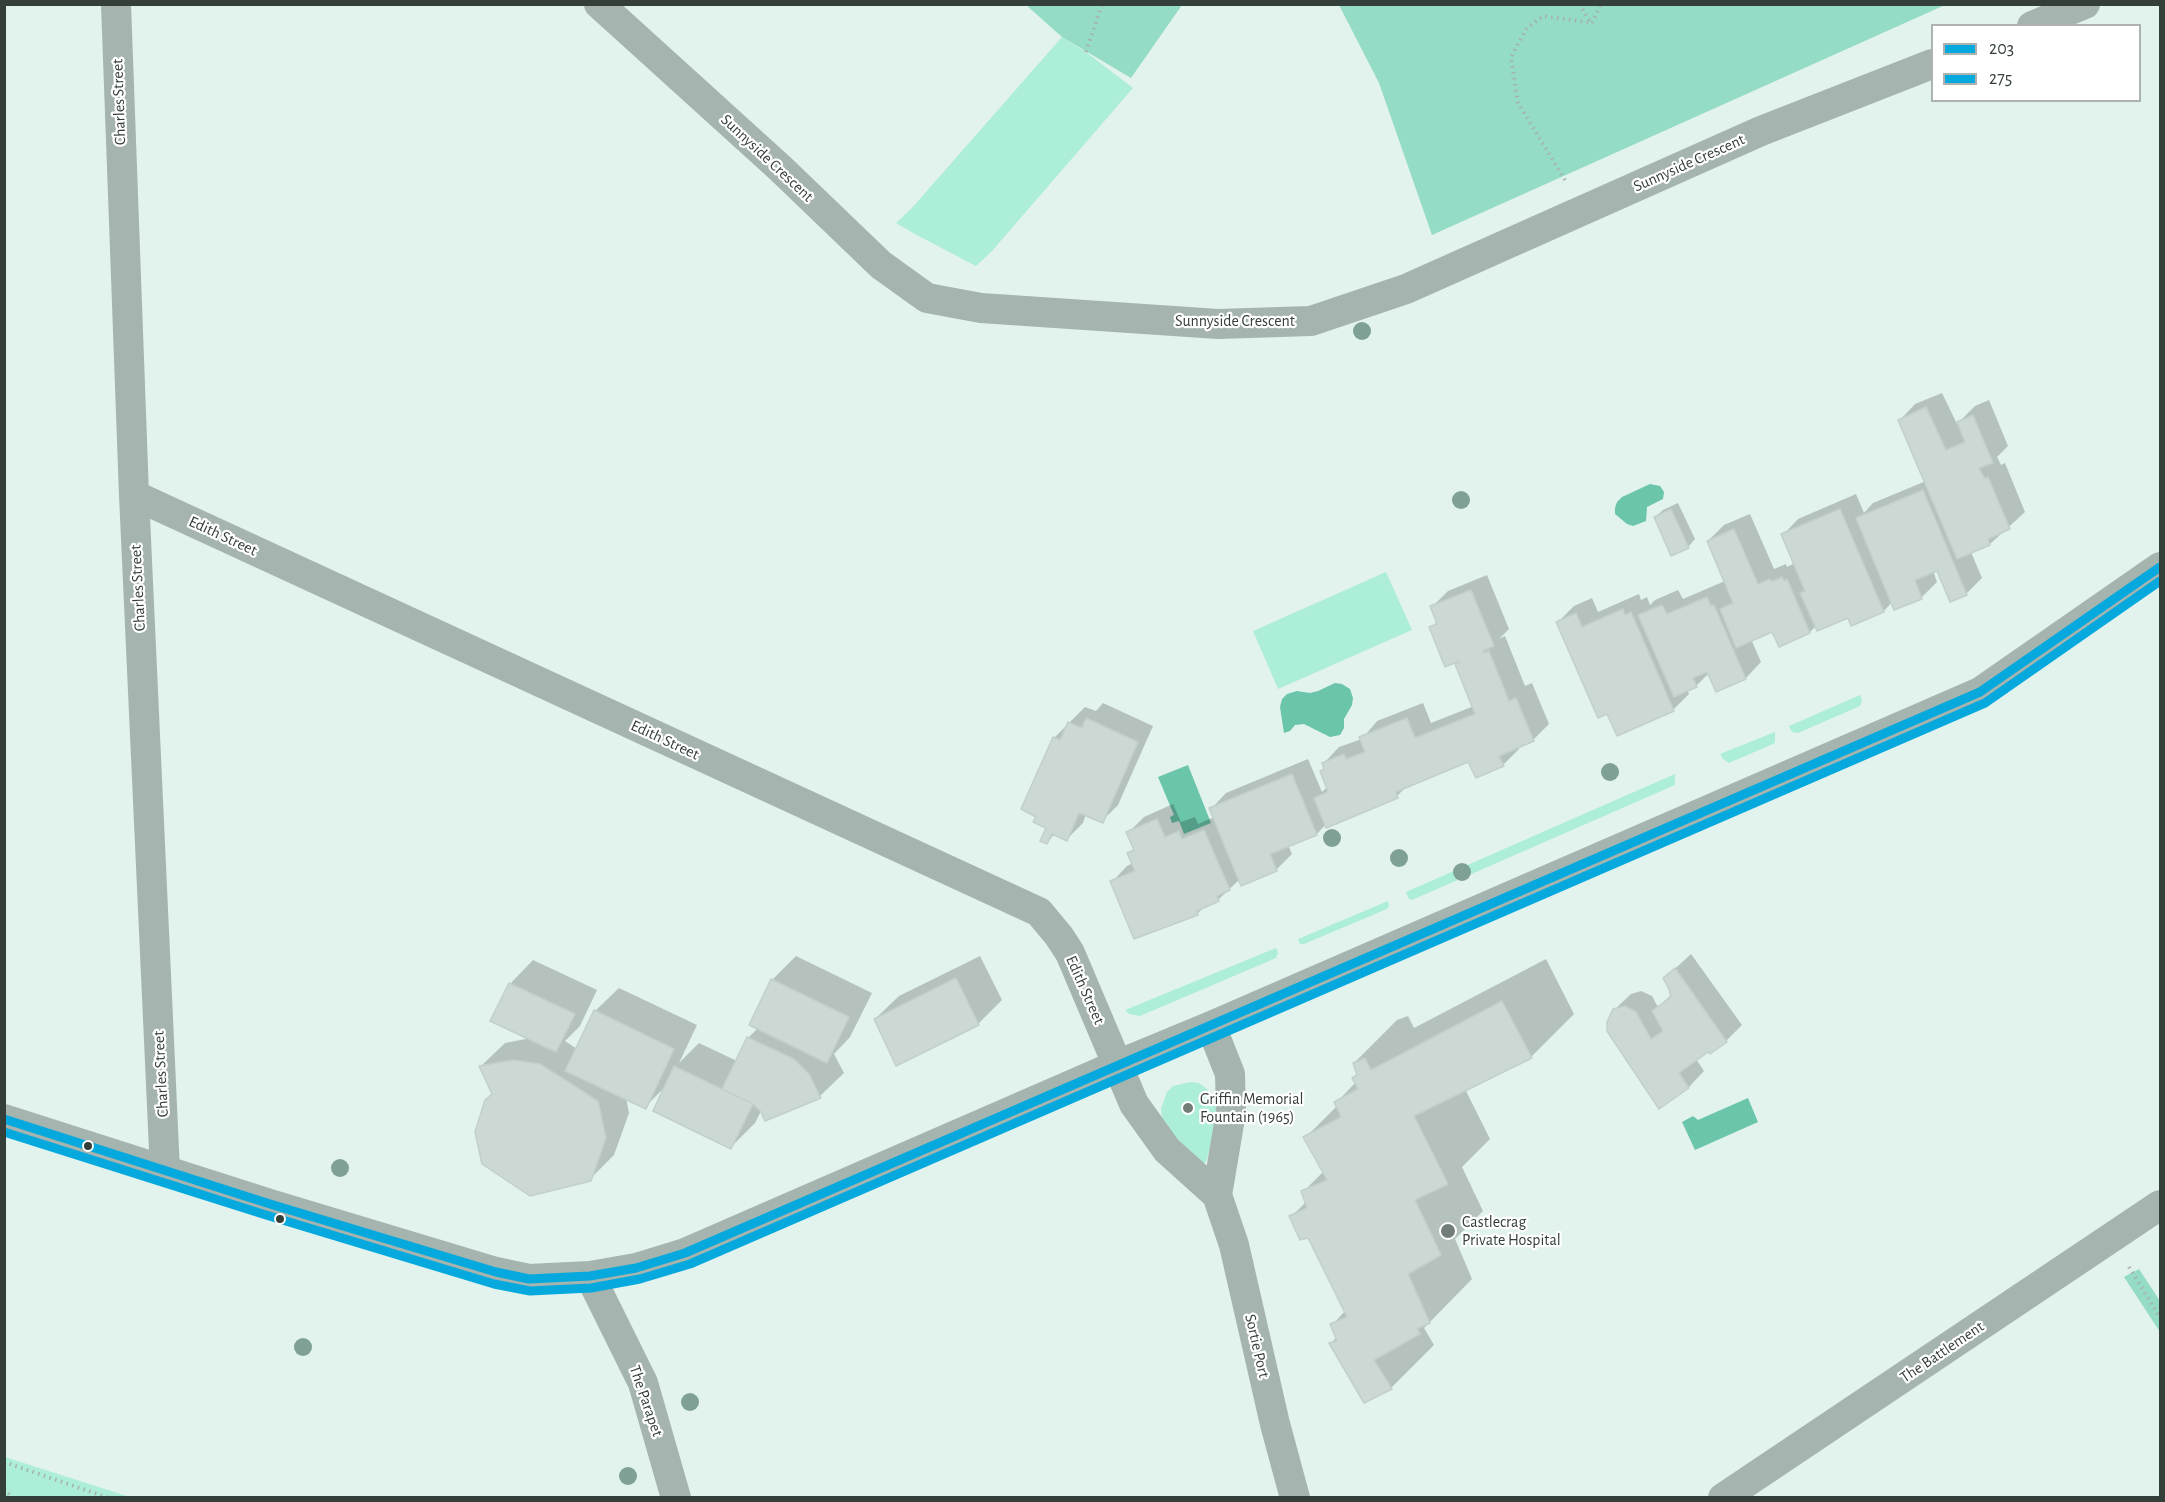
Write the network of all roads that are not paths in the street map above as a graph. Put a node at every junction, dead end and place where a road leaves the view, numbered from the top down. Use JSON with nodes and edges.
{"nodes":[{"id":1,"x":116,"y":4,"type":"edge"},
{"id":2,"x":599,"y":4,"type":"edge"},
{"id":3,"x":2085,"y":4,"type":"edge"},
{"id":4,"x":2037,"y":24,"type":"edge"},
{"id":5,"x":1931,"y":64,"type":"edge"},
{"id":6,"x":134,"y":495,"type":"junction"},
{"id":7,"x":2160,"y":567,"type":"edge"},
{"id":8,"x":1211,"y":1026,"type":"junction"},
{"id":9,"x":1117,"y":1065,"type":"junction"},
{"id":10,"x":4,"y":1119,"type":"edge"},
{"id":11,"x":165,"y":1171,"type":"junction"},
{"id":12,"x":1217,"y":1195,"type":"junction"},
{"id":13,"x":2160,"y":1205,"type":"edge"},
{"id":14,"x":590,"y":1276,"type":"junction"},
{"id":15,"x":676,"y":1497,"type":"edge"},
{"id":16,"x":1295,"y":1497,"type":"edge"},
{"id":17,"x":1723,"y":1497,"type":"edge"}],
"edges":[{"from":1,"to":6,"type":"street","name":"Charles Street"},
{"from":2,"to":5,"type":"street","name":"Sunnyside Crescent"},
{"from":3,"to":4,"type":"street"},
{"from":6,"to":9,"type":"street","name":"Edith Street"},
{"from":6,"to":11,"type":"street","name":"Charles Street"},
{"from":7,"to":8,"type":"street"},
{"from":8,"to":9,"type":"street"},
{"from":8,"to":12,"type":"street","name":"Sortie Port"},
{"from":9,"to":12,"type":"street","name":"Sortie Port"},
{"from":9,"to":14,"type":"street"},
{"from":10,"to":11,"type":"street"},
{"from":11,"to":14,"type":"street"},
{"from":12,"to":16,"type":"street","name":"Sortie Port"},
{"from":13,"to":17,"type":"street","name":"The Battlement"},
{"from":14,"to":15,"type":"street","name":"The Parapet"}]}
